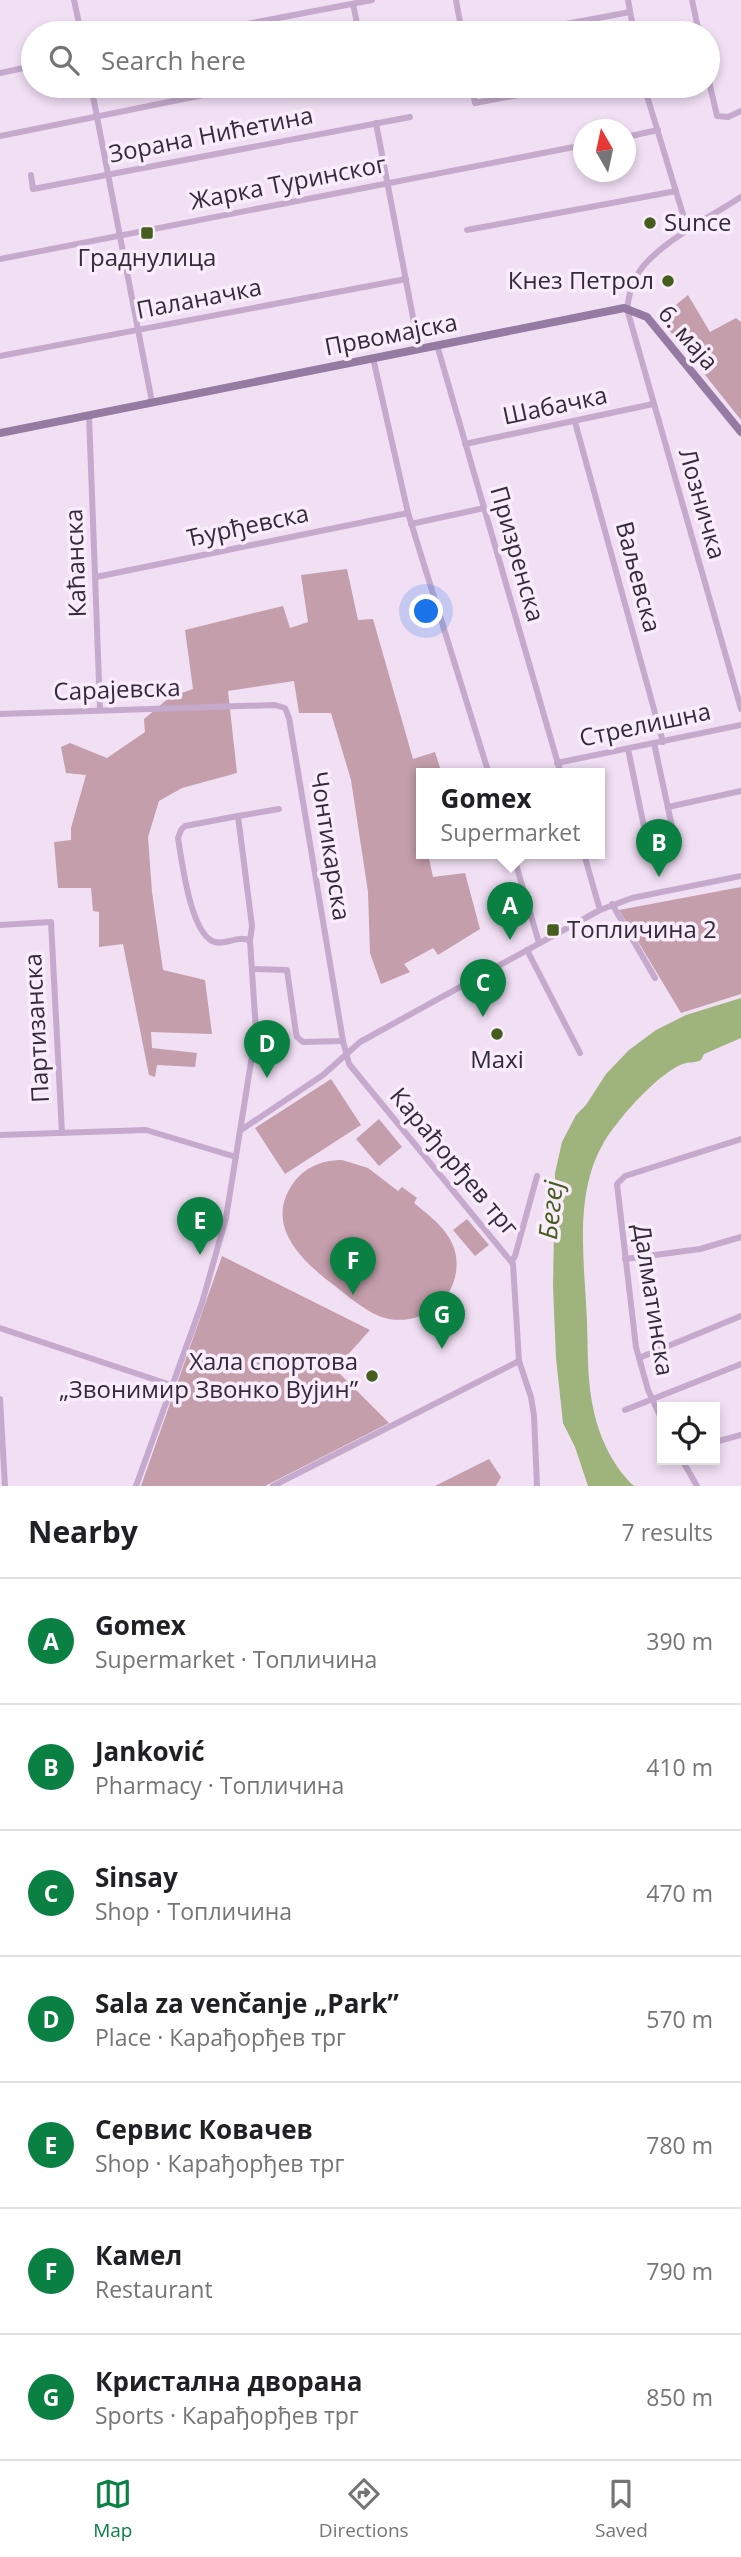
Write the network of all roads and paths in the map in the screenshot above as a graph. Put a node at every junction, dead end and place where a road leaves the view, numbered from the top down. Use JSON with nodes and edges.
{"nodes":[{"id":1,"x":74,"y":0,"type":"edge"},
{"id":2,"x":372,"y":0,"type":"edge"},
{"id":3,"x":456,"y":0,"type":"edge"},
{"id":4,"x":628,"y":0,"type":"edge"},
{"id":5,"x":692,"y":0,"type":"edge"},
{"id":6,"x":353,"y":4,"type":"junction"},
{"id":7,"x":630,"y":12,"type":"junction"},
{"id":8,"x":78,"y":21,"type":"edge"},
{"id":9,"x":263,"y":21,"type":"edge"},
{"id":10,"x":357,"y":21,"type":"edge"},
{"id":11,"x":460,"y":21,"type":"edge"},
{"id":12,"x":582,"y":21,"type":"edge"},
{"id":13,"x":632,"y":21,"type":"edge"},
{"id":14,"x":696,"y":21,"type":"edge"},
{"id":15,"x":21,"y":68,"type":"edge"},
{"id":16,"x":0,"y":72,"type":"edge"},
{"id":17,"x":93,"y":98,"type":"edge"},
{"id":18,"x":188,"y":98,"type":"edge"},
{"id":19,"x":474,"y":98,"type":"edge"},
{"id":20,"x":502,"y":98,"type":"edge"},
{"id":21,"x":648,"y":98,"type":"edge"},
{"id":22,"x":713,"y":98,"type":"edge"},
{"id":23,"x":741,"y":111,"type":"edge"},
{"id":24,"x":97,"y":116,"type":"junction"},
{"id":25,"x":410,"y":117,"type":"dead end"},
{"id":26,"x":376,"y":123,"type":"junction"},
{"id":27,"x":658,"y":130,"type":"junction"},
{"id":28,"x":636,"y":135,"type":"edge"},
{"id":29,"x":0,"y":136,"type":"edge"},
{"id":30,"x":573,"y":147,"type":"edge"},
{"id":31,"x":108,"y":174,"type":"junction"},
{"id":32,"x":31,"y":175,"type":"dead end"},
{"id":33,"x":388,"y":183,"type":"junction"},
{"id":34,"x":676,"y":191,"type":"junction"},
{"id":35,"x":741,"y":197,"type":"edge"},
{"id":36,"x":467,"y":230,"type":"dead end"},
{"id":37,"x":688,"y":232,"type":"junction"},
{"id":38,"x":120,"y":235,"type":"junction"},
{"id":39,"x":0,"y":259,"type":"edge"},
{"id":40,"x":406,"y":279,"type":"junction"},
{"id":41,"x":627,"y":309,"type":"junction"},
{"id":42,"x":138,"y":330,"type":"junction"},
{"id":43,"x":437,"y":345,"type":"junction"},
{"id":44,"x":419,"y":349,"type":"junction"},
{"id":45,"x":0,"y":356,"type":"edge"},
{"id":46,"x":373,"y":358,"type":"junction"},
{"id":47,"x":152,"y":402,"type":"junction"},
{"id":48,"x":653,"y":404,"type":"junction"},
{"id":49,"x":89,"y":415,"type":"junction"},
{"id":50,"x":575,"y":422,"type":"junction"},
{"id":51,"x":741,"y":432,"type":"edge"},
{"id":52,"x":0,"y":433,"type":"edge"},
{"id":53,"x":465,"y":444,"type":"junction"},
{"id":54,"x":484,"y":508,"type":"junction"},
{"id":55,"x":408,"y":513,"type":"junction"},
{"id":56,"x":411,"y":524,"type":"junction"},
{"id":57,"x":96,"y":577,"type":"junction"},
{"id":58,"x":236,"y":706,"type":"joint"},
{"id":59,"x":100,"y":709,"type":"junction"},
{"id":60,"x":741,"y":709,"type":"edge"},
{"id":61,"x":0,"y":714,"type":"edge"},
{"id":62,"x":741,"y":725,"type":"edge"},
{"id":63,"x":663,"y":742,"type":"junction"},
{"id":64,"x":654,"y":743,"type":"junction"},
{"id":65,"x":628,"y":749,"type":"junction"},
{"id":66,"x":557,"y":763,"type":"junction"},
{"id":67,"x":487,"y":768,"type":"edge"},
{"id":68,"x":559,"y":768,"type":"edge"},
{"id":69,"x":741,"y":791,"type":"edge"},
{"id":70,"x":668,"y":807,"type":"junction"},
{"id":71,"x":279,"y":809,"type":"dead end"},
{"id":72,"x":238,"y":816,"type":"junction"},
{"id":73,"x":514,"y":859,"type":"edge"},
{"id":74,"x":585,"y":859,"type":"edge"},
{"id":75,"x":741,"y":876,"type":"edge"},
{"id":76,"x":612,"y":904,"type":"junction"},
{"id":77,"x":600,"y":910,"type":"junction"},
{"id":78,"x":0,"y":925,"type":"edge"},
{"id":79,"x":250,"y":941,"type":"junction"},
{"id":80,"x":539,"y":943,"type":"junction"},
{"id":81,"x":527,"y":950,"type":"junction"},
{"id":82,"x":253,"y":969,"type":"junction"},
{"id":83,"x":655,"y":978,"type":"dead end"},
{"id":84,"x":343,"y":1041,"type":"junction"},
{"id":85,"x":346,"y":1053,"type":"junction"},
{"id":86,"x":580,"y":1053,"type":"dead end"},
{"id":87,"x":241,"y":1129,"type":"junction"},
{"id":88,"x":62,"y":1133,"type":"junction"},
{"id":89,"x":0,"y":1136,"type":"edge"},
{"id":90,"x":741,"y":1139,"type":"edge"},
{"id":91,"x":236,"y":1157,"type":"junction"},
{"id":92,"x":537,"y":1176,"type":"dead end"},
{"id":93,"x":741,"y":1237,"type":"edge"},
{"id":94,"x":625,"y":1259,"type":"junction"},
{"id":95,"x":512,"y":1261,"type":"junction"},
{"id":96,"x":741,"y":1316,"type":"edge"},
{"id":97,"x":0,"y":1328,"type":"edge"},
{"id":98,"x":639,"y":1358,"type":"junction"},
{"id":99,"x":519,"y":1361,"type":"junction"},
{"id":100,"x":741,"y":1364,"type":"edge"},
{"id":101,"x":171,"y":1385,"type":"junction"},
{"id":102,"x":652,"y":1398,"type":"junction"},
{"id":103,"x":0,"y":1399,"type":"edge"},
{"id":104,"x":657,"y":1409,"type":"edge"},
{"id":105,"x":625,"y":1410,"type":"dead end"},
{"id":106,"x":741,"y":1435,"type":"edge"},
{"id":107,"x":720,"y":1441,"type":"edge"},
{"id":108,"x":685,"y":1465,"type":"edge"},
{"id":109,"x":5,"y":1486,"type":"edge"},
{"id":110,"x":136,"y":1486,"type":"edge"},
{"id":111,"x":273,"y":1486,"type":"edge"},
{"id":112,"x":537,"y":1486,"type":"edge"},
{"id":113,"x":697,"y":1486,"type":"edge"}],
"edges":[{"from":1,"to":8,"type":"street"},
{"from":2,"to":6,"type":"street"},
{"from":3,"to":11,"type":"street"},
{"from":4,"to":7,"type":"street"},
{"from":5,"to":14,"type":"street"},
{"from":6,"to":9,"type":"street"},
{"from":6,"to":10,"type":"street"},
{"from":7,"to":12,"type":"street"},
{"from":7,"to":13,"type":"street"},
{"from":15,"to":16,"type":"street"},
{"from":17,"to":24,"type":"street"},
{"from":18,"to":24,"type":"street"},
{"from":19,"to":20,"type":"street"},
{"from":21,"to":27,"type":"street"},
{"from":22,"to":23,"type":"street"},
{"from":24,"to":29,"type":"street"},
{"from":24,"to":31,"type":"street"},
{"from":25,"to":26,"type":"street","name":"Зорана Нићетина"},
{"from":26,"to":31,"type":"street","name":"Зорана Нићетина"},
{"from":26,"to":33,"type":"street"},
{"from":27,"to":28,"type":"street"},
{"from":27,"to":34,"type":"street"},
{"from":30,"to":33,"type":"street","name":"Жарка Туринског"},
{"from":31,"to":32,"type":"street","name":"Зорана Нићетина"},
{"from":31,"to":38,"type":"street"},
{"from":33,"to":38,"type":"street","name":"Жарка Туринског"},
{"from":33,"to":40,"type":"street"},
{"from":34,"to":36,"type":"street"},
{"from":34,"to":37,"type":"street"},
{"from":35,"to":37,"type":"street"},
{"from":37,"to":41,"type":"street"},
{"from":38,"to":39,"type":"street","name":"Жарка Туринског"},
{"from":38,"to":42,"type":"street"},
{"from":40,"to":42,"type":"street","name":"Паланачка"},
{"from":40,"to":44,"type":"street"},
{"from":41,"to":43,"type":"street","name":"Првомајска"},
{"from":41,"to":48,"type":"street","name":"Лозничка"},
{"from":41,"to":51,"type":"street","name":"6. маја"},
{"from":42,"to":45,"type":"street","name":"Паланачка"},
{"from":42,"to":47,"type":"street"},
{"from":43,"to":44,"type":"street","name":"Првомајска"},
{"from":43,"to":53,"type":"street","name":"Призренска"},
{"from":44,"to":46,"type":"street","name":"Првомајска"},
{"from":46,"to":47,"type":"street","name":"Првомајска"},
{"from":46,"to":55,"type":"street"},
{"from":47,"to":49,"type":"street","name":"Првомајска"},
{"from":48,"to":50,"type":"street","name":"Шабачка"},
{"from":48,"to":60,"type":"street","name":"Лозничка"},
{"from":49,"to":52,"type":"street","name":"Првомајска"},
{"from":49,"to":57,"type":"street","name":"Каћанска"},
{"from":50,"to":53,"type":"street","name":"Шабачка"},
{"from":50,"to":63,"type":"street","name":"Ваљевска"},
{"from":53,"to":54,"type":"street","name":"Призренска"},
{"from":54,"to":56,"type":"street"},
{"from":54,"to":66,"type":"street","name":"Призренска"},
{"from":55,"to":56,"type":"street"},
{"from":55,"to":57,"type":"street","name":"Ђурђевска"},
{"from":56,"to":67,"type":"street"},
{"from":57,"to":59,"type":"street","name":"Каћанска"},
{"from":58,"to":59,"type":"street","name":"Сарајевска"},
{"from":58,"to":84,"type":"street","name":"Чонтикарска"},
{"from":59,"to":61,"type":"street","name":"Сарајевска"},
{"from":62,"to":63,"type":"street","name":"Стрелишна"},
{"from":63,"to":64,"type":"street","name":"Стрелишна"},
{"from":64,"to":65,"type":"street","name":"Стрелишна"},
{"from":64,"to":70,"type":"street"},
{"from":65,"to":66,"type":"street","name":"Стрелишна"},
{"from":65,"to":70,"type":"street"},
{"from":66,"to":68,"type":"street","name":"Призренска"},
{"from":69,"to":70,"type":"street"},
{"from":71,"to":72,"type":"street"},
{"from":72,"to":79,"type":"street"},
{"from":72,"to":79,"type":"street"},
{"from":73,"to":80,"type":"street"},
{"from":74,"to":77,"type":"street"},
{"from":75,"to":76,"type":"street"},
{"from":76,"to":77,"type":"street"},
{"from":76,"to":83,"type":"street"},
{"from":77,"to":80,"type":"street"},
{"from":78,"to":88,"type":"street","name":"Партизанска"},
{"from":79,"to":82,"type":"street"},
{"from":80,"to":81,"type":"street"},
{"from":81,"to":85,"type":"street"},
{"from":81,"to":86,"type":"street"},
{"from":82,"to":84,"type":"street"},
{"from":82,"to":87,"type":"street"},
{"from":84,"to":85,"type":"street","name":"Карађорђев трг"},
{"from":85,"to":87,"type":"street"},
{"from":85,"to":95,"type":"street","name":"Карађорђев трг"},
{"from":87,"to":91,"type":"street"},
{"from":88,"to":89,"type":"street"},
{"from":88,"to":91,"type":"street"},
{"from":90,"to":94,"type":"street","name":"Далматинска"},
{"from":91,"to":101,"type":"street"},
{"from":92,"to":95,"type":"street"},
{"from":93,"to":94,"type":"street"},
{"from":94,"to":98,"type":"street","name":"Далматинска"},
{"from":95,"to":99,"type":"street","name":"Карађорђев трг"},
{"from":96,"to":98,"type":"street"},
{"from":97,"to":101,"type":"street"},
{"from":98,"to":102,"type":"street","name":"Далматинска"},
{"from":99,"to":111,"type":"street"},
{"from":99,"to":112,"type":"street","name":"Карађорђев трг"},
{"from":100,"to":102,"type":"street"},
{"from":101,"to":110,"type":"street"},
{"from":102,"to":104,"type":"street","name":"Далматинска"},
{"from":102,"to":105,"type":"street"},
{"from":103,"to":109,"type":"street"},
{"from":106,"to":107,"type":"street"},
{"from":108,"to":113,"type":"street"}]}
